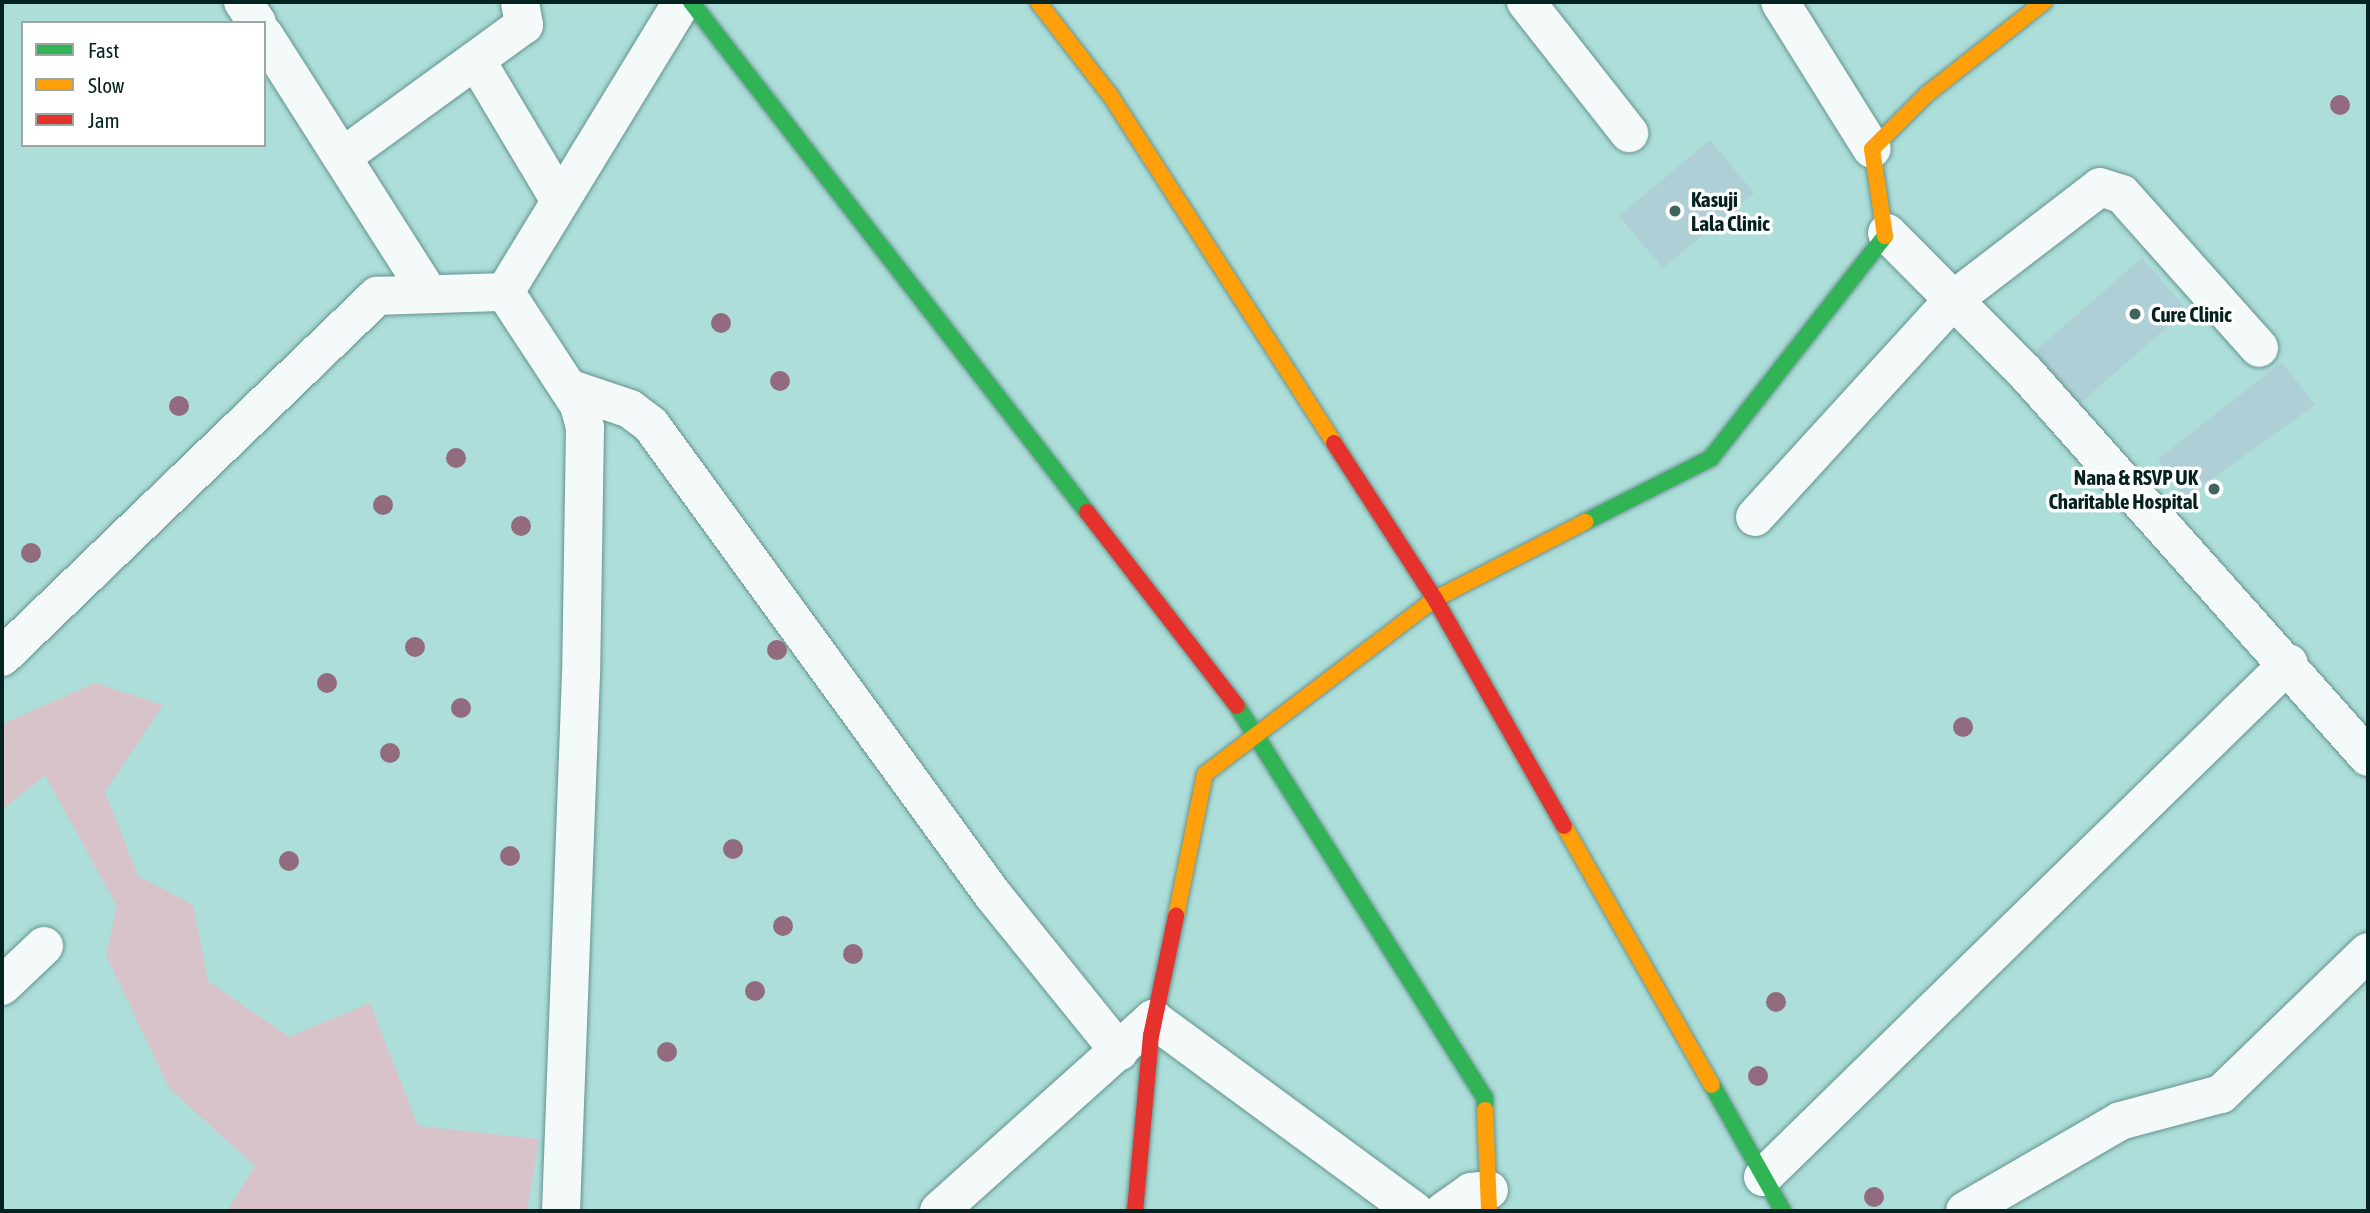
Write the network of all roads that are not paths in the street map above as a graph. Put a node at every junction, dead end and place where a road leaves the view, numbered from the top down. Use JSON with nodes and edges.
{"nodes":[{"id":1,"x":243,"y":2,"type":"edge"},
{"id":2,"x":520,"y":2,"type":"edge"},
{"id":3,"x":682,"y":2,"type":"edge"},
{"id":4,"x":691,"y":2,"type":"edge"},
{"id":5,"x":1038,"y":2,"type":"edge"},
{"id":6,"x":1526,"y":2,"type":"edge"},
{"id":7,"x":1780,"y":2,"type":"edge"},
{"id":8,"x":2044,"y":2,"type":"edge"},
{"id":9,"x":256,"y":21,"type":"edge"},
{"id":10,"x":266,"y":38,"type":"edge"},
{"id":11,"x":476,"y":60,"type":"junction"},
{"id":12,"x":1629,"y":133,"type":"dead end"},
{"id":13,"x":1872,"y":149,"type":"junction"},
{"id":14,"x":342,"y":158,"type":"junction"},
{"id":15,"x":560,"y":201,"type":"junction"},
{"id":16,"x":1887,"y":233,"type":"junction"},
{"id":17,"x":505,"y":292,"type":"junction"},
{"id":18,"x":429,"y":295,"type":"junction"},
{"id":19,"x":1953,"y":300,"type":"junction"},
{"id":20,"x":2259,"y":348,"type":"dead end"},
{"id":21,"x":568,"y":388,"type":"junction"},
{"id":22,"x":1755,"y":517,"type":"dead end"},
{"id":23,"x":1435,"y":599,"type":"junction"},
{"id":24,"x":2,"y":657,"type":"edge"},
{"id":25,"x":2289,"y":663,"type":"junction"},
{"id":26,"x":1259,"y":734,"type":"junction"},
{"id":27,"x":2368,"y":757,"type":"edge"},
{"id":28,"x":44,"y":946,"type":"dead end"},
{"id":29,"x":2368,"y":952,"type":"edge"},
{"id":30,"x":2,"y":985,"type":"edge"},
{"id":31,"x":1153,"y":1019,"type":"junction"},
{"id":32,"x":1119,"y":1051,"type":"junction"},
{"id":33,"x":1763,"y":1177,"type":"junction"},
{"id":34,"x":1489,"y":1200,"type":"edge"},
{"id":35,"x":561,"y":1211,"type":"edge"},
{"id":36,"x":939,"y":1211,"type":"edge"},
{"id":37,"x":1135,"y":1211,"type":"edge"},
{"id":38,"x":1414,"y":1211,"type":"edge"},
{"id":39,"x":1444,"y":1211,"type":"edge"},
{"id":40,"x":1783,"y":1211,"type":"edge"},
{"id":41,"x":1965,"y":1211,"type":"edge"}],
"edges":[{"from":1,"to":9,"type":"street"},
{"from":2,"to":11,"type":"street"},
{"from":3,"to":15,"type":"street"},
{"from":4,"to":26,"type":"street"},
{"from":5,"to":23,"type":"street"},
{"from":6,"to":12,"type":"street"},
{"from":7,"to":13,"type":"street"},
{"from":8,"to":13,"type":"street"},
{"from":10,"to":14,"type":"street"},
{"from":11,"to":14,"type":"street"},
{"from":11,"to":15,"type":"street"},
{"from":13,"to":16,"type":"street"},
{"from":14,"to":18,"type":"street"},
{"from":15,"to":17,"type":"street"},
{"from":16,"to":19,"type":"street"},
{"from":16,"to":23,"type":"street"},
{"from":17,"to":18,"type":"street"},
{"from":17,"to":21,"type":"street"},
{"from":18,"to":24,"type":"street"},
{"from":19,"to":20,"type":"street"},
{"from":19,"to":22,"type":"street"},
{"from":19,"to":25,"type":"street"},
{"from":21,"to":32,"type":"street"},
{"from":21,"to":35,"type":"street"},
{"from":23,"to":26,"type":"street"},
{"from":23,"to":33,"type":"street"},
{"from":25,"to":27,"type":"street"},
{"from":25,"to":33,"type":"street"},
{"from":26,"to":31,"type":"street"},
{"from":26,"to":34,"type":"street"},
{"from":28,"to":30,"type":"street"},
{"from":29,"to":41,"type":"street"},
{"from":31,"to":32,"type":"street"},
{"from":31,"to":37,"type":"street"},
{"from":31,"to":38,"type":"street"},
{"from":32,"to":36,"type":"street"},
{"from":33,"to":40,"type":"street"},
{"from":34,"to":39,"type":"street"}]}
